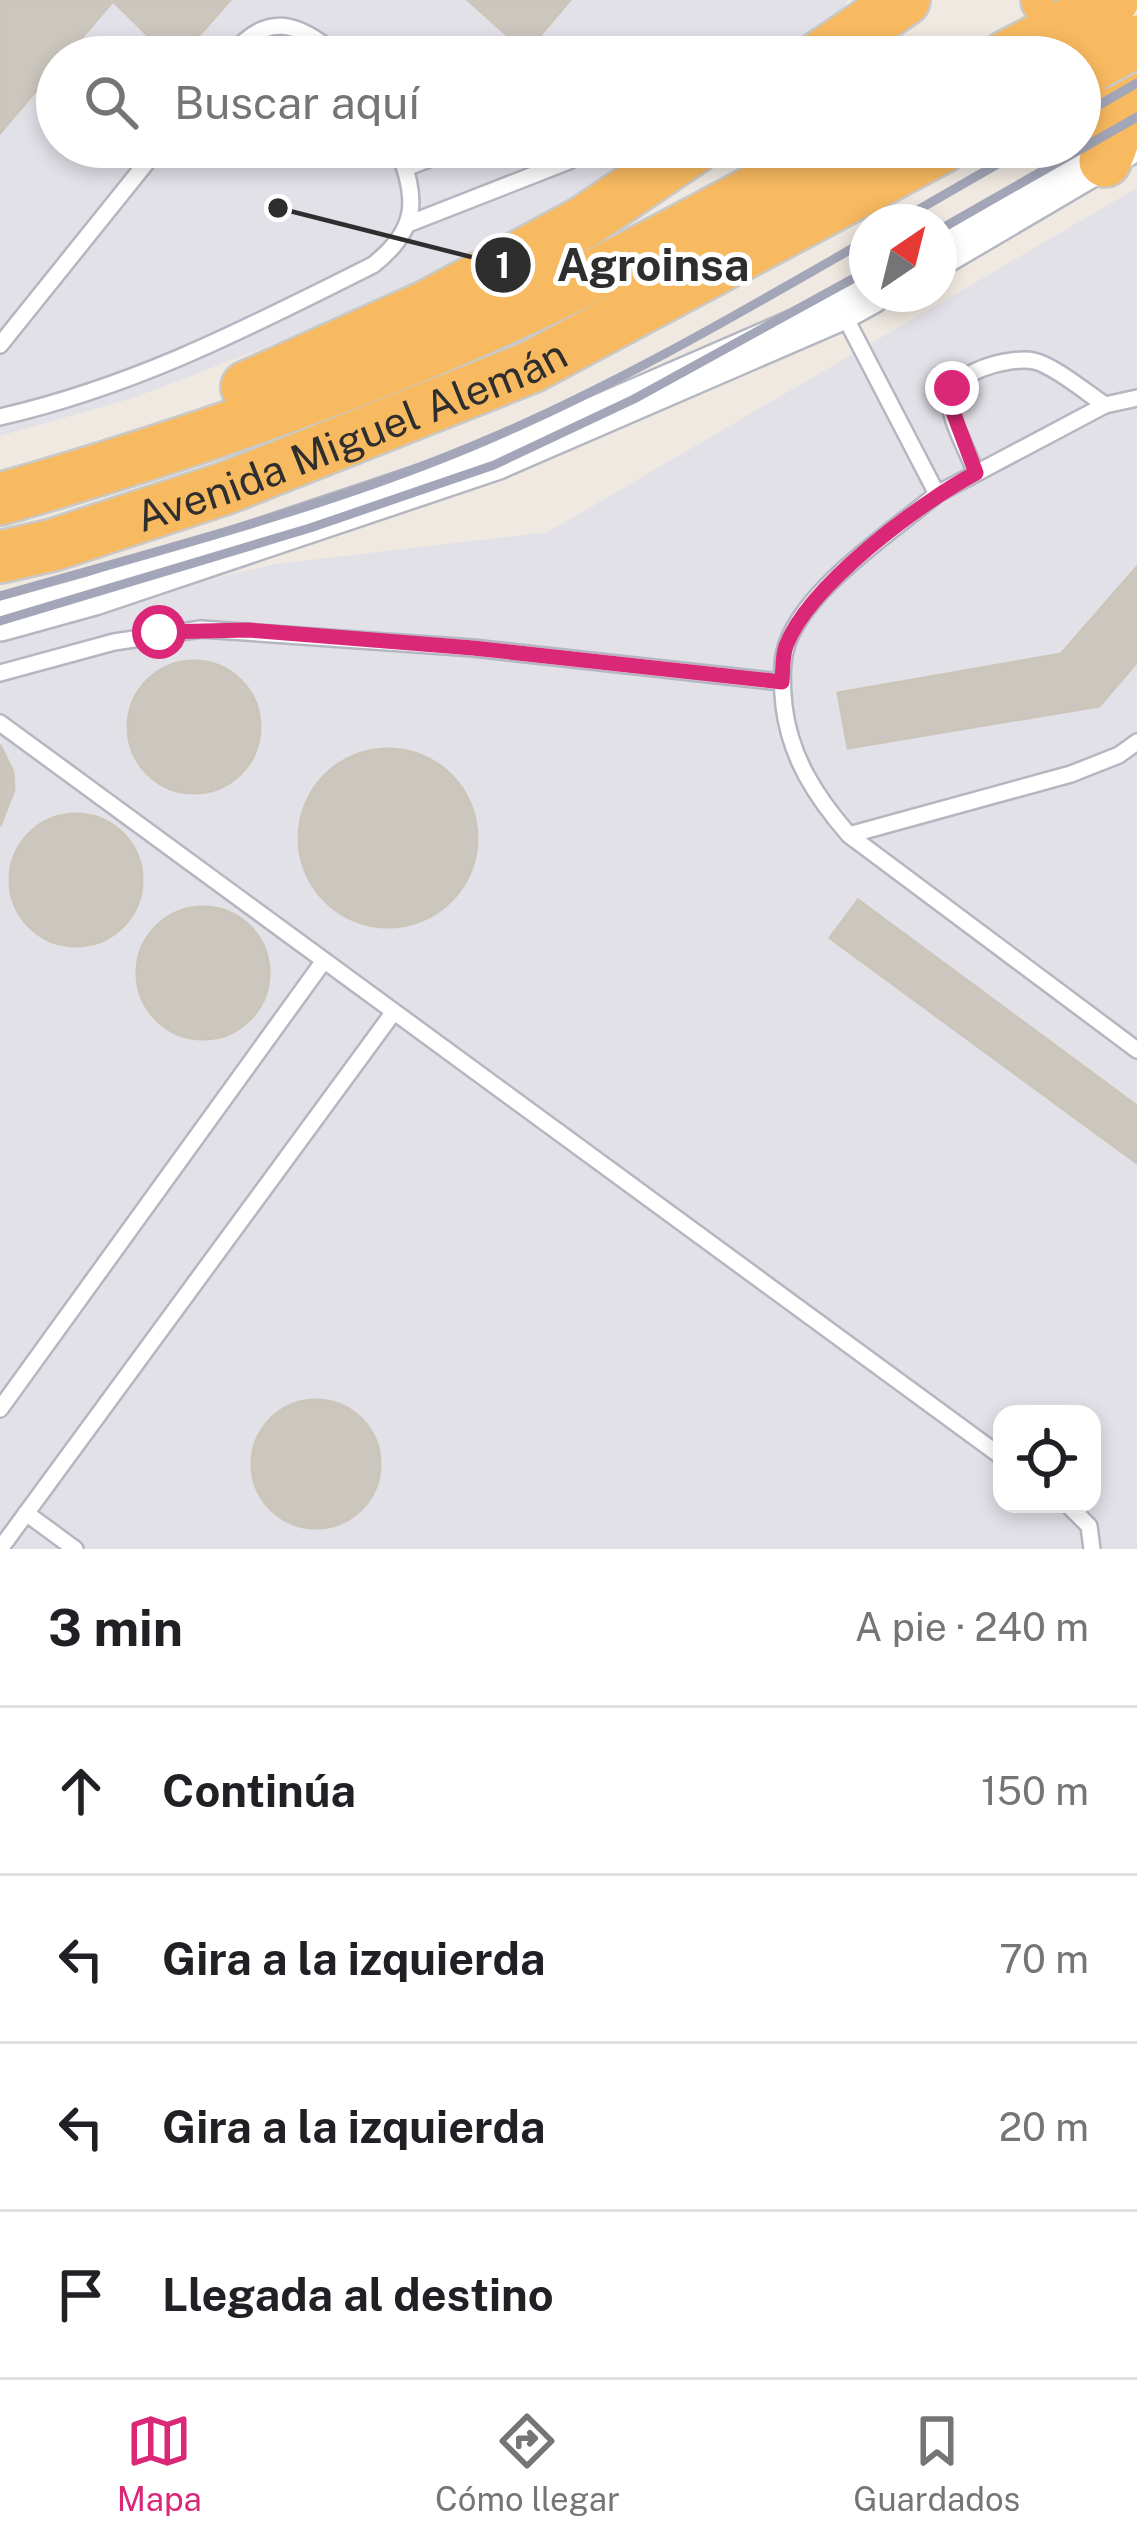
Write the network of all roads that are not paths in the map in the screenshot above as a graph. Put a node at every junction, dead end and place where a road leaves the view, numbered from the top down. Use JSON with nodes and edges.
{"nodes":[{"id":1,"x":904,"y":0,"type":"edge"},
{"id":2,"x":1113,"y":0,"type":"edge"},
{"id":3,"x":252,"y":36,"type":"edge"},
{"id":4,"x":309,"y":36,"type":"edge"},
{"id":5,"x":851,"y":36,"type":"edge"},
{"id":6,"x":1083,"y":36,"type":"edge"},
{"id":7,"x":1088,"y":36,"type":"edge"},
{"id":8,"x":1097,"y":36,"type":"edge"},
{"id":9,"x":1101,"y":41,"type":"edge"},
{"id":10,"x":1121,"y":150,"type":"edge"},
{"id":11,"x":142,"y":168,"type":"edge"},
{"id":12,"x":406,"y":168,"type":"edge"},
{"id":13,"x":549,"y":168,"type":"edge"},
{"id":14,"x":664,"y":168,"type":"edge"},
{"id":15,"x":798,"y":168,"type":"edge"},
{"id":16,"x":903,"y":168,"type":"edge"},
{"id":17,"x":1090,"y":168,"type":"edge"},
{"id":18,"x":408,"y":224,"type":"junction"},
{"id":19,"x":957,"y":246,"type":"edge"},
{"id":20,"x":849,"y":305,"type":"edge"},
{"id":21,"x":860,"y":312,"type":"edge"},
{"id":22,"x":0,"y":345,"type":"edge"},
{"id":23,"x":1137,"y":398,"type":"edge"},
{"id":24,"x":1106,"y":405,"type":"junction"},
{"id":25,"x":0,"y":417,"type":"edge"},
{"id":26,"x":976,"y":473,"type":"junction"},
{"id":27,"x":59,"y":482,"type":"junction"},
{"id":28,"x":937,"y":494,"type":"junction"},
{"id":29,"x":0,"y":499,"type":"edge"},
{"id":30,"x":0,"y":557,"type":"edge"},
{"id":31,"x":0,"y":621,"type":"edge"},
{"id":32,"x":0,"y":673,"type":"edge"},
{"id":33,"x":782,"y":682,"type":"junction"},
{"id":34,"x":0,"y":723,"type":"edge"},
{"id":35,"x":1137,"y":742,"type":"edge"},
{"id":36,"x":849,"y":835,"type":"junction"},
{"id":37,"x":323,"y":962,"type":"junction"},
{"id":38,"x":392,"y":1013,"type":"junction"},
{"id":39,"x":1137,"y":1050,"type":"edge"},
{"id":40,"x":0,"y":1409,"type":"edge"},
{"id":41,"x":993,"y":1450,"type":"edge"},
{"id":42,"x":1076,"y":1513,"type":"edge"},
{"id":43,"x":26,"y":1514,"type":"junction"},
{"id":44,"x":1,"y":1549,"type":"edge"},
{"id":45,"x":75,"y":1549,"type":"edge"},
{"id":46,"x":1092,"y":1549,"type":"edge"}],
"edges":[{"from":1,"to":5,"type":"highway"},
{"from":2,"to":7,"type":"highway","bridge":true},
{"from":3,"to":4,"type":"lane"},
{"from":6,"to":8,"type":"highway"},
{"from":9,"to":10,"type":"highway"},
{"from":11,"to":22,"type":"lane"},
{"from":12,"to":18,"type":"lane"},
{"from":13,"to":18,"type":"lane"},
{"from":14,"to":27,"type":"highway"},
{"from":15,"to":27,"type":"highway","name":"Avenida Miguel Alemán"},
{"from":16,"to":30,"type":"highway","name":"Avenida Miguel Alemán"},
{"from":17,"to":19,"type":"street"},
{"from":18,"to":25,"type":"lane"},
{"from":20,"to":31,"type":"street"},
{"from":21,"to":28,"type":"lane"},
{"from":23,"to":24,"type":"lane"},
{"from":24,"to":26,"type":"lane"},
{"from":24,"to":26,"type":"lane"},
{"from":26,"to":28,"type":"lane"},
{"from":27,"to":29,"type":"highway","name":"Avenida Miguel Alemán"},
{"from":28,"to":33,"type":"lane"},
{"from":32,"to":33,"type":"lane"},
{"from":33,"to":36,"type":"lane"},
{"from":34,"to":37,"type":"lane"},
{"from":35,"to":36,"type":"lane"},
{"from":36,"to":39,"type":"lane"},
{"from":37,"to":38,"type":"lane"},
{"from":37,"to":40,"type":"lane"},
{"from":38,"to":41,"type":"lane"},
{"from":38,"to":43,"type":"lane"},
{"from":42,"to":46,"type":"lane"},
{"from":43,"to":44,"type":"lane"},
{"from":43,"to":45,"type":"lane"}]}
